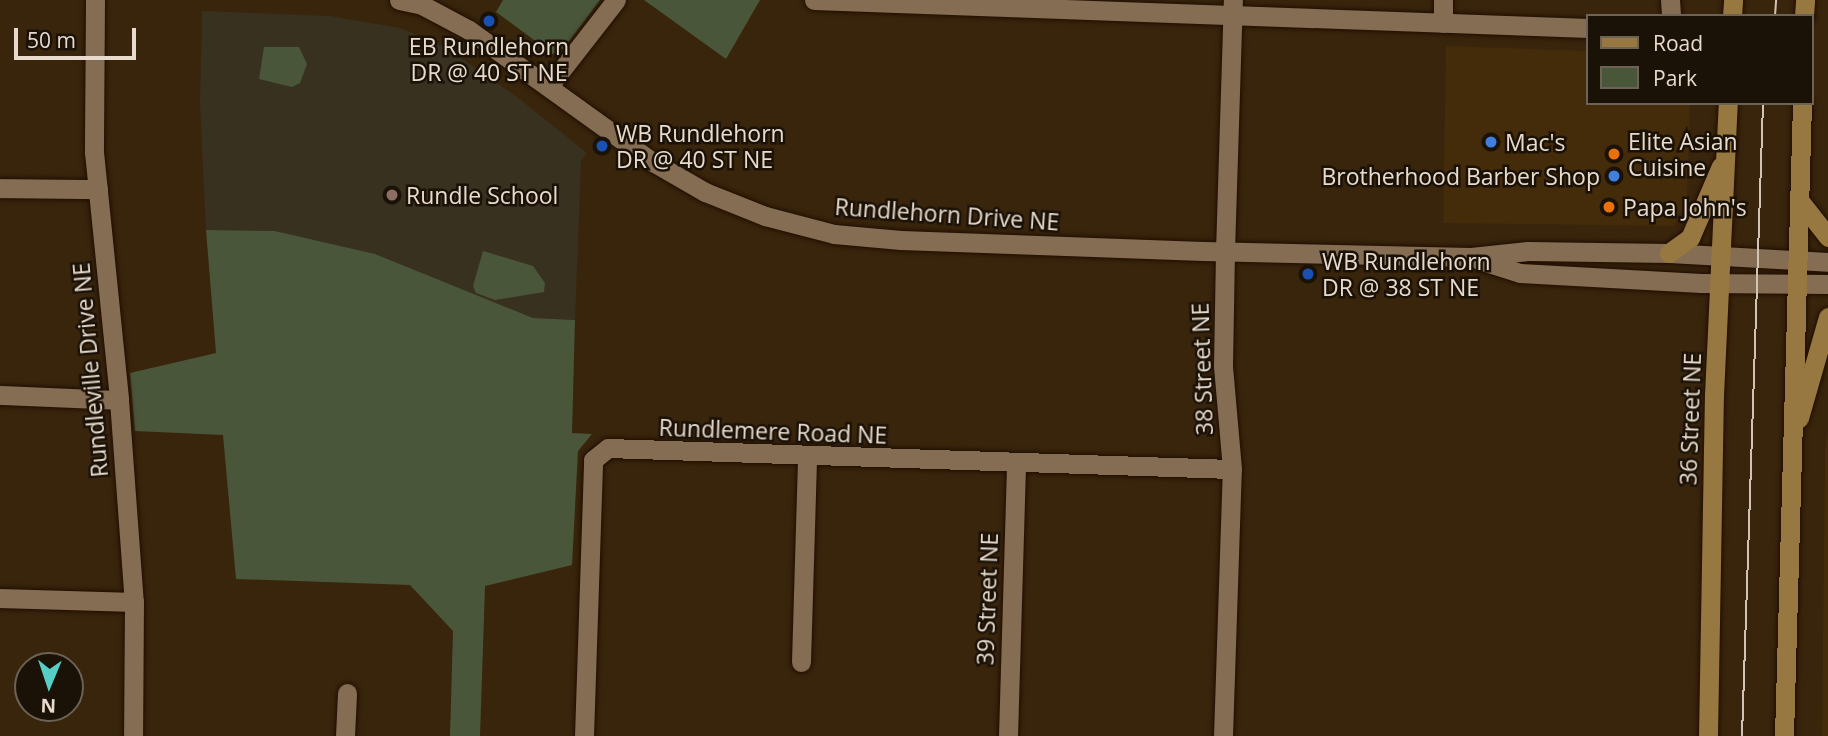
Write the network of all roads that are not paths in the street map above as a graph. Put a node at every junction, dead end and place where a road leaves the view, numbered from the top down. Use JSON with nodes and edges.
{"nodes":[{"id":1,"x":95,"y":0,"type":"edge"},
{"id":2,"x":399,"y":0,"type":"edge"},
{"id":3,"x":616,"y":0,"type":"edge"},
{"id":4,"x":814,"y":0,"type":"edge"},
{"id":5,"x":1443,"y":0,"type":"edge"},
{"id":6,"x":1233,"y":8,"type":"edge"},
{"id":7,"x":1443,"y":23,"type":"junction"},
{"id":8,"x":1587,"y":28,"type":"edge"},
{"id":9,"x":549,"y":86,"type":"junction"},
{"id":10,"x":1728,"y":105,"type":"edge"},
{"id":11,"x":1802,"y":105,"type":"edge"},
{"id":12,"x":1725,"y":159,"type":"junction"},
{"id":13,"x":0,"y":188,"type":"edge"},
{"id":14,"x":98,"y":189,"type":"junction"},
{"id":15,"x":1799,"y":200,"type":"junction"},
{"id":16,"x":1828,"y":237,"type":"edge"},
{"id":17,"x":1225,"y":251,"type":"junction"},
{"id":18,"x":1669,"y":253,"type":"junction"},
{"id":19,"x":1720,"y":255,"type":"junction"},
{"id":20,"x":1471,"y":257,"type":"junction"},
{"id":21,"x":1797,"y":261,"type":"junction"},
{"id":22,"x":1828,"y":262,"type":"edge"},
{"id":23,"x":1719,"y":283,"type":"junction"},
{"id":24,"x":1796,"y":283,"type":"junction"},
{"id":25,"x":1828,"y":284,"type":"edge"},
{"id":26,"x":1828,"y":317,"type":"edge"},
{"id":27,"x":0,"y":395,"type":"edge"},
{"id":28,"x":119,"y":400,"type":"junction"},
{"id":29,"x":1791,"y":446,"type":"junction"},
{"id":30,"x":807,"y":457,"type":"junction"},
{"id":31,"x":1016,"y":464,"type":"junction"},
{"id":32,"x":1232,"y":469,"type":"junction"},
{"id":33,"x":0,"y":598,"type":"edge"},
{"id":34,"x":134,"y":602,"type":"junction"},
{"id":35,"x":801,"y":662,"type":"dead end"},
{"id":36,"x":347,"y":693,"type":"dead end"},
{"id":37,"x":133,"y":736,"type":"edge"},
{"id":38,"x":345,"y":736,"type":"edge"},
{"id":39,"x":584,"y":736,"type":"edge"},
{"id":40,"x":1008,"y":736,"type":"edge"},
{"id":41,"x":1223,"y":736,"type":"edge"},
{"id":42,"x":1708,"y":736,"type":"edge"},
{"id":43,"x":1784,"y":736,"type":"edge"}],
"edges":[{"from":1,"to":14,"type":"street","name":"Rundleville Drive NE"},
{"from":2,"to":9,"type":"street","name":"Rundlehorn Drive NE"},
{"from":3,"to":9,"type":"street"},
{"from":4,"to":6,"type":"street"},
{"from":5,"to":7,"type":"street"},
{"from":6,"to":7,"type":"street"},
{"from":6,"to":17,"type":"street","name":"38 Street NE"},
{"from":7,"to":8,"type":"street"},
{"from":9,"to":17,"type":"street","name":"Rundlehorn Drive NE"},
{"from":10,"to":12,"type":"main road","name":"36 Street NE"},
{"from":11,"to":15,"type":"main road"},
{"from":12,"to":18,"type":"main road"},
{"from":12,"to":19,"type":"main road","name":"36 Street NE"},
{"from":13,"to":14,"type":"street"},
{"from":14,"to":28,"type":"street","name":"Rundleville Drive NE"},
{"from":15,"to":16,"type":"main road"},
{"from":15,"to":21,"type":"main road"},
{"from":17,"to":20,"type":"street","name":"Rundlehorn Drive NE"},
{"from":17,"to":32,"type":"street","name":"38 Street NE"},
{"from":18,"to":19,"type":"street","name":"Rundlehorn Drive NE"},
{"from":18,"to":20,"type":"street","name":"Rundlehorn Drive NE"},
{"from":19,"to":21,"type":"street","name":"Rundlehorn Drive NE"},
{"from":19,"to":23,"type":"main road","name":"36 Street NE"},
{"from":20,"to":23,"type":"street","name":"Rundlehorn Drive NE"},
{"from":21,"to":22,"type":"street","name":"Rundlehorn Drive NE"},
{"from":21,"to":24,"type":"main road"},
{"from":23,"to":24,"type":"street","name":"Rundlehorn Drive NE"},
{"from":23,"to":42,"type":"main road","name":"36 Street NE"},
{"from":24,"to":25,"type":"street","name":"Rundlehorn Drive NE"},
{"from":24,"to":29,"type":"main road"},
{"from":26,"to":29,"type":"main road"},
{"from":27,"to":28,"type":"street"},
{"from":28,"to":34,"type":"street","name":"Rundleville Drive NE"},
{"from":29,"to":43,"type":"main road"},
{"from":30,"to":31,"type":"street","name":"Rundlemere Road NE"},
{"from":30,"to":35,"type":"street"},
{"from":30,"to":39,"type":"street","name":"Rundlemere Road NE"},
{"from":31,"to":32,"type":"street","name":"Rundlemere Road NE"},
{"from":31,"to":40,"type":"street","name":"39 Street NE"},
{"from":32,"to":41,"type":"street","name":"38 Street NE"},
{"from":33,"to":34,"type":"street"},
{"from":34,"to":37,"type":"street","name":"Rundleville Drive NE"},
{"from":36,"to":38,"type":"street"}]}
